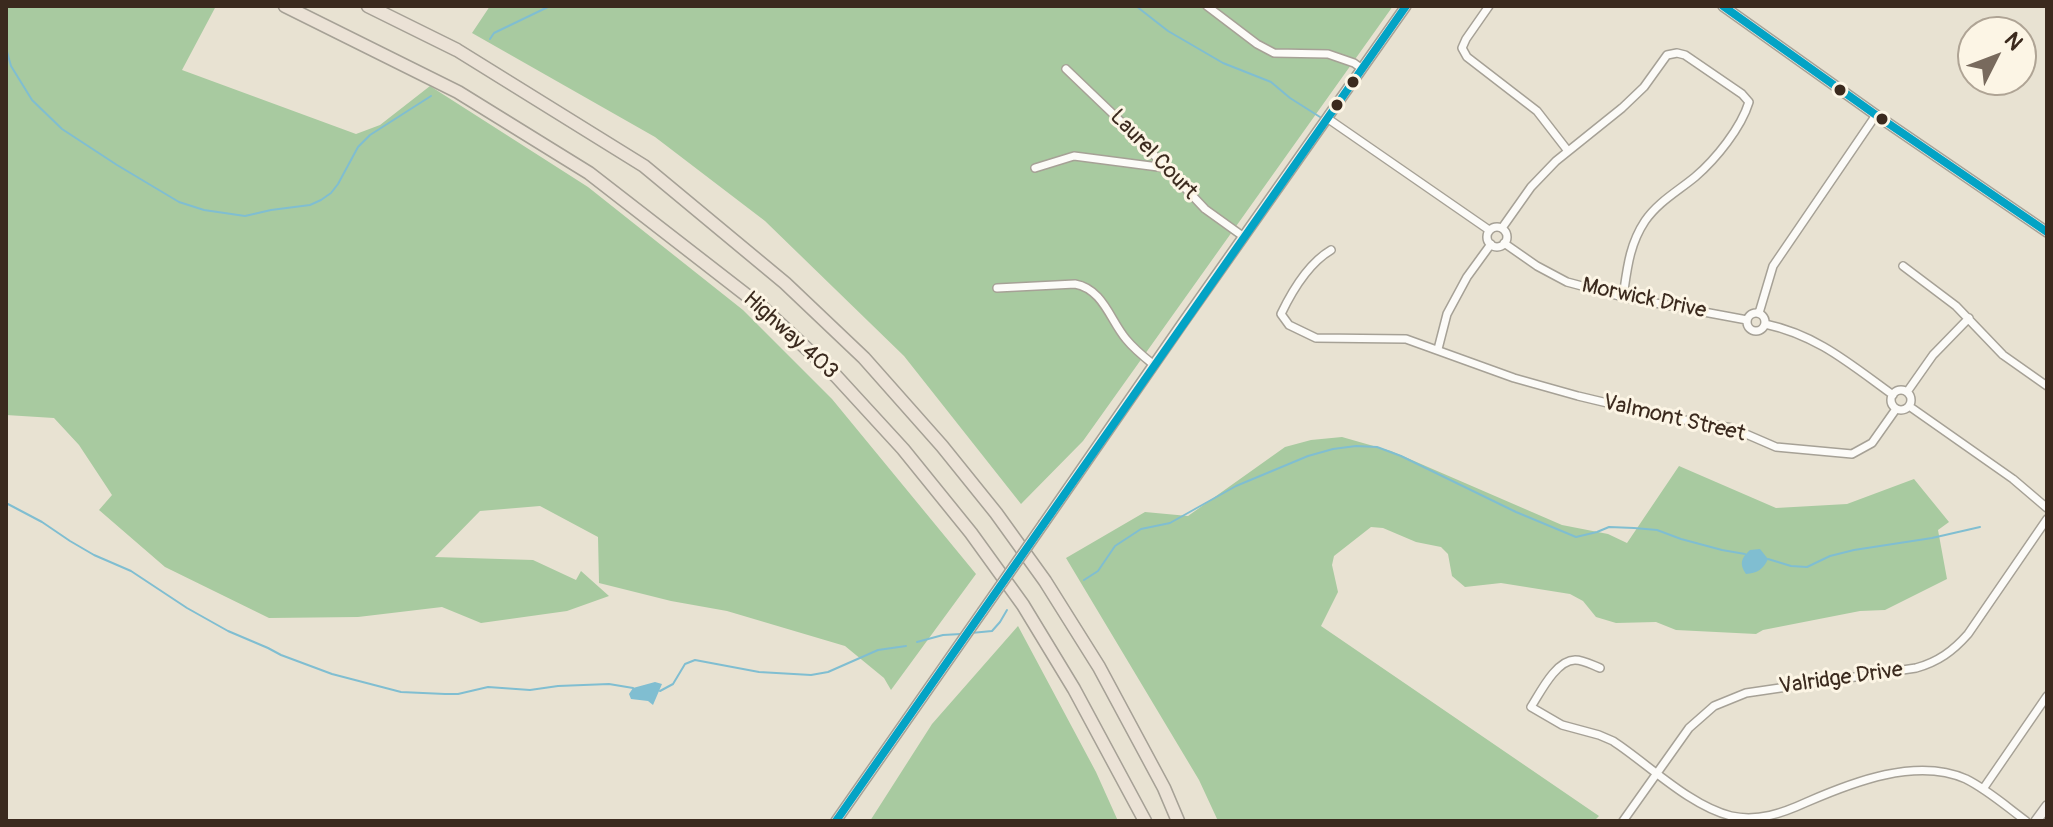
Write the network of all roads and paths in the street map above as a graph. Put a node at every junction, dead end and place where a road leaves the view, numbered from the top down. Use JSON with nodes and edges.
{"nodes":[{"id":1,"x":285,"y":6,"type":"edge"},
{"id":2,"x":368,"y":6,"type":"edge"},
{"id":3,"x":1207,"y":6,"type":"edge"},
{"id":4,"x":1406,"y":6,"type":"edge"},
{"id":5,"x":1489,"y":6,"type":"edge"},
{"id":6,"x":1723,"y":6,"type":"edge"},
{"id":7,"x":1361,"y":68,"type":"junction"},
{"id":8,"x":1066,"y":69,"type":"dead end"},
{"id":9,"x":1876,"y":115,"type":"junction"},
{"id":10,"x":1327,"y":118,"type":"junction"},
{"id":11,"x":1568,"y":151,"type":"junction"},
{"id":12,"x":1035,"y":168,"type":"dead end"},
{"id":13,"x":1166,"y":168,"type":"junction"},
{"id":14,"x":1502,"y":228,"type":"junction"},
{"id":15,"x":1489,"y":230,"type":"junction"},
{"id":16,"x":2047,"y":232,"type":"edge"},
{"id":17,"x":1244,"y":237,"type":"junction"},
{"id":18,"x":1504,"y":243,"type":"junction"},
{"id":19,"x":1491,"y":244,"type":"junction"},
{"id":20,"x":1331,"y":250,"type":"dead end"},
{"id":21,"x":1903,"y":266,"type":"dead end"},
{"id":22,"x":997,"y":288,"type":"dead end"},
{"id":23,"x":1623,"y":297,"type":"junction"},
{"id":24,"x":1759,"y":313,"type":"junction"},
{"id":25,"x":1969,"y":318,"type":"junction"},
{"id":26,"x":1747,"y":320,"type":"junction"},
{"id":27,"x":1765,"y":324,"type":"junction"},
{"id":28,"x":1438,"y":349,"type":"junction"},
{"id":29,"x":1154,"y":365,"type":"junction"},
{"id":30,"x":2047,"y":386,"type":"edge"},
{"id":31,"x":1907,"y":392,"type":"junction"},
{"id":32,"x":1893,"y":395,"type":"junction"},
{"id":33,"x":1909,"y":406,"type":"junction"},
{"id":34,"x":1896,"y":409,"type":"junction"},
{"id":35,"x":2047,"y":508,"type":"edge"},
{"id":36,"x":2047,"y":519,"type":"edge"},
{"id":37,"x":1600,"y":668,"type":"dead end"},
{"id":38,"x":2047,"y":696,"type":"edge"},
{"id":39,"x":1657,"y":773,"type":"junction"},
{"id":40,"x":1983,"y":789,"type":"junction"},
{"id":41,"x":2047,"y":806,"type":"edge"},
{"id":42,"x":1144,"y":820,"type":"edge"},
{"id":43,"x":836,"y":821,"type":"edge"},
{"id":44,"x":1180,"y":821,"type":"edge"},
{"id":45,"x":1623,"y":821,"type":"edge"},
{"id":46,"x":2026,"y":821,"type":"edge"},
{"id":47,"x":2036,"y":821,"type":"edge"}],
"edges":[{"from":1,"to":42,"type":"highway","name":"Highway 403"},
{"from":2,"to":44,"type":"highway","name":"Highway 403"},
{"from":3,"to":7,"type":"street"},
{"from":4,"to":7,"type":"street"},
{"from":5,"to":11,"type":"street"},
{"from":6,"to":9,"type":"street"},
{"from":7,"to":10,"type":"street"},
{"from":8,"to":13,"type":"street","name":"Laurel Court"},
{"from":9,"to":16,"type":"street"},
{"from":9,"to":24,"type":"street"},
{"from":10,"to":15,"type":"street"},
{"from":10,"to":17,"type":"street"},
{"from":11,"to":14,"type":"street"},
{"from":11,"to":23,"type":"street"},
{"from":12,"to":13,"type":"street"},
{"from":13,"to":17,"type":"street","name":"Laurel Court"},
{"from":14,"to":15,"type":"street"},
{"from":14,"to":18,"type":"street"},
{"from":15,"to":19,"type":"street"},
{"from":17,"to":29,"type":"street"},
{"from":18,"to":19,"type":"street"},
{"from":18,"to":23,"type":"street","name":"Morwick Drive"},
{"from":19,"to":28,"type":"street"},
{"from":20,"to":28,"type":"street","name":"Valmont Street"},
{"from":21,"to":25,"type":"street"},
{"from":22,"to":29,"type":"street"},
{"from":23,"to":26,"type":"street","name":"Morwick Drive"},
{"from":24,"to":26,"type":"street"},
{"from":24,"to":27,"type":"street"},
{"from":25,"to":30,"type":"street"},
{"from":25,"to":31,"type":"street"},
{"from":26,"to":27,"type":"street"},
{"from":27,"to":32,"type":"street"},
{"from":28,"to":34,"type":"street","name":"Valmont Street"},
{"from":29,"to":43,"type":"street","bridge":true},
{"from":31,"to":32,"type":"street"},
{"from":31,"to":33,"type":"street"},
{"from":32,"to":34,"type":"street"},
{"from":33,"to":34,"type":"street"},
{"from":33,"to":35,"type":"street"},
{"from":36,"to":39,"type":"street","name":"Valridge Drive"},
{"from":37,"to":39,"type":"street"},
{"from":38,"to":40,"type":"street"},
{"from":39,"to":40,"type":"street"},
{"from":39,"to":45,"type":"street","name":"Valridge Drive"},
{"from":40,"to":46,"type":"street"},
{"from":41,"to":47,"type":"street"}]}
